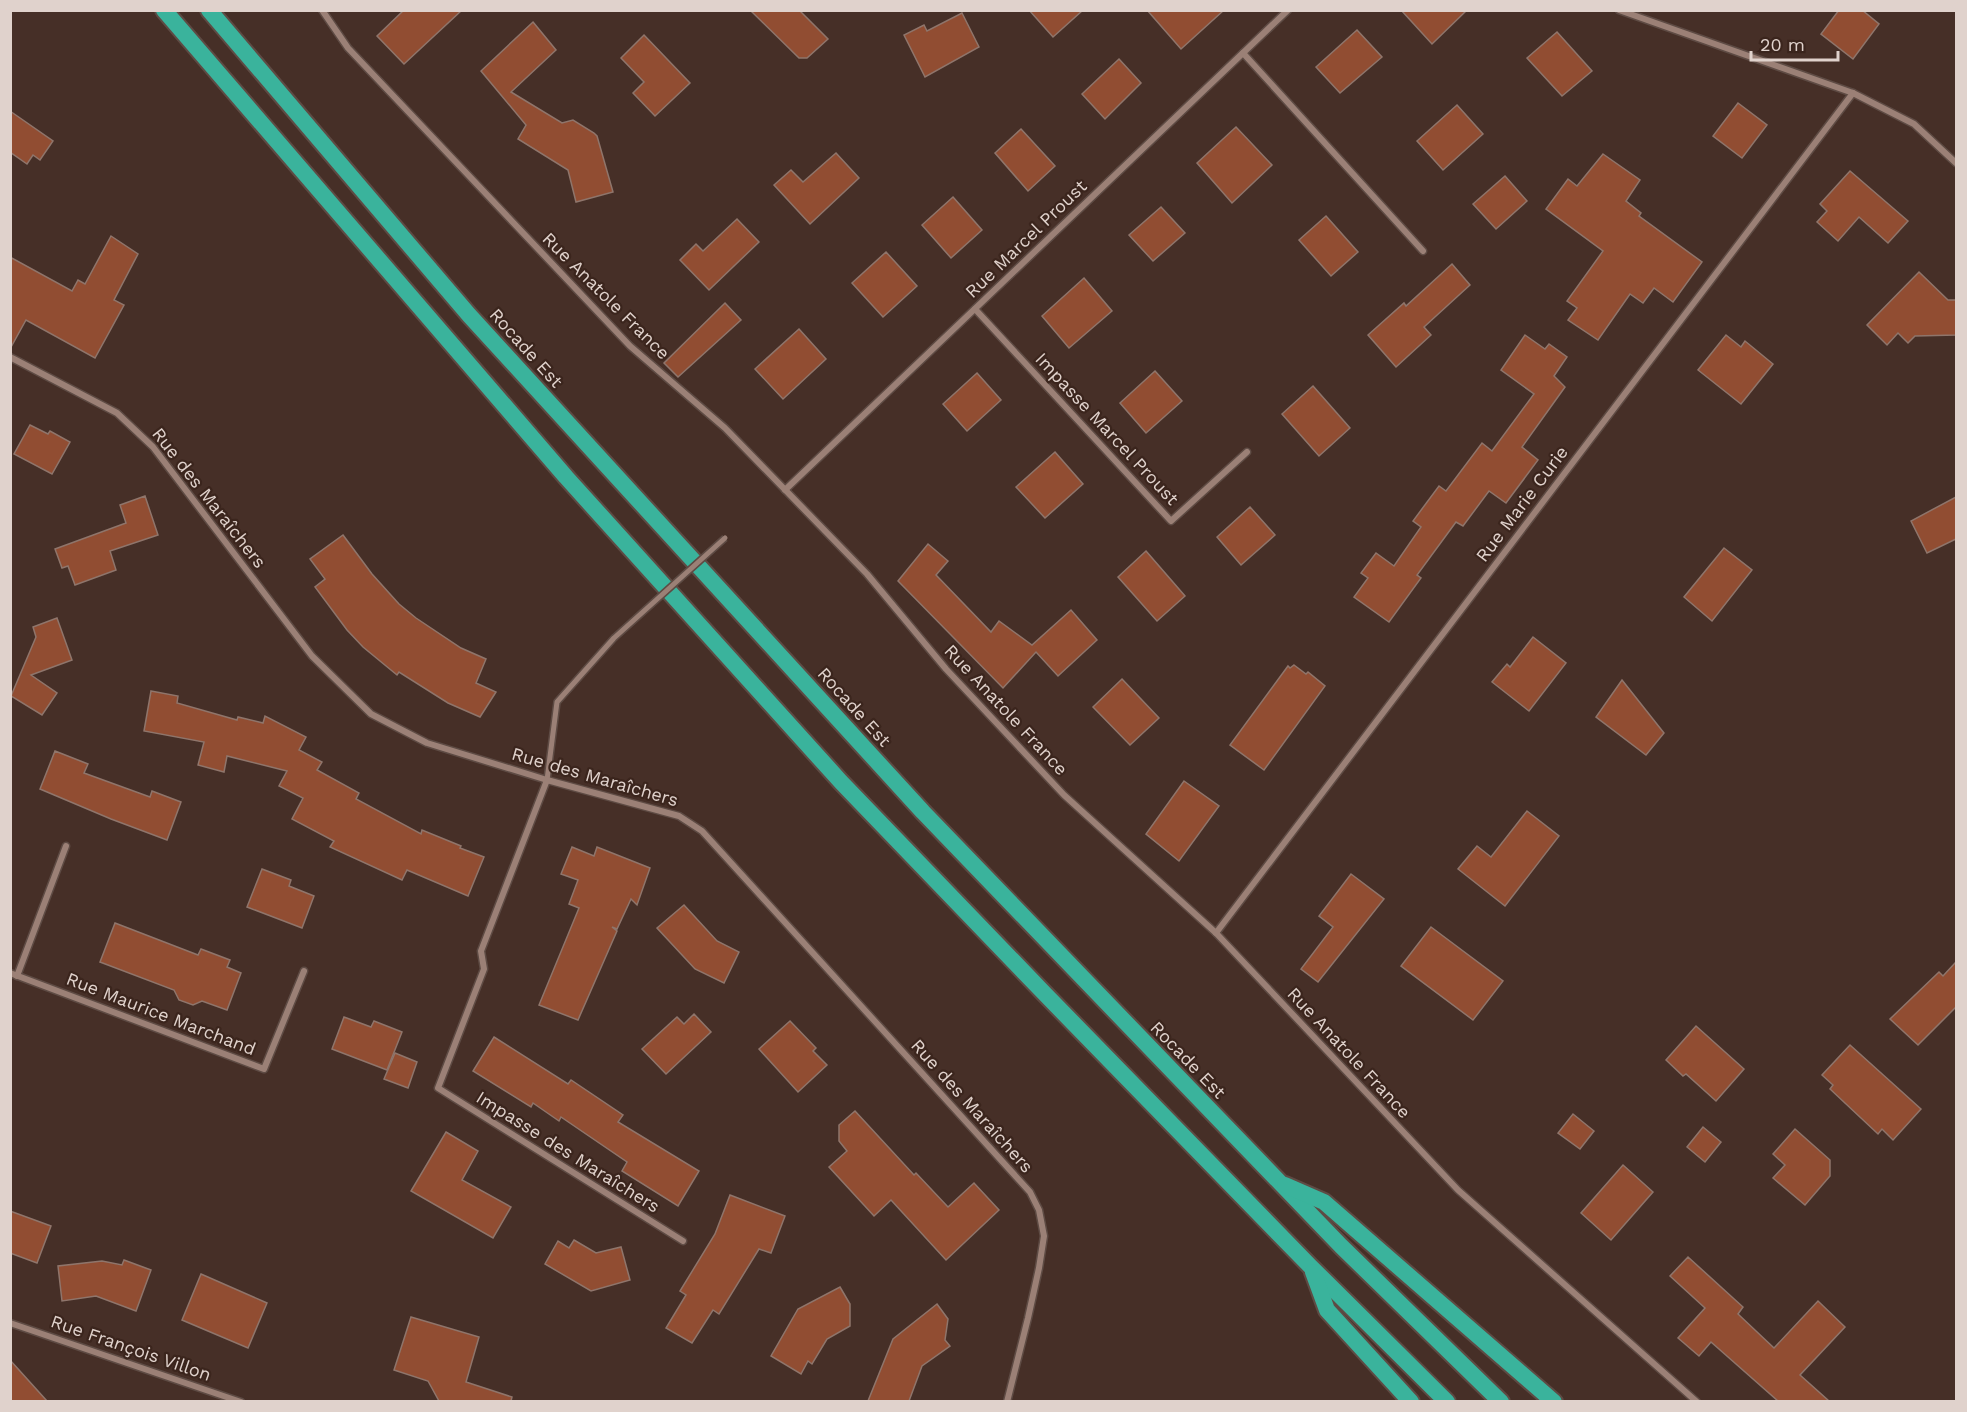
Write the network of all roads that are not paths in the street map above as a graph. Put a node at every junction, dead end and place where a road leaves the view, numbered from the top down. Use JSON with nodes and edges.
{"nodes":[{"id":1,"x":164,"y":10,"type":"edge"},
{"id":2,"x":209,"y":10,"type":"edge"},
{"id":3,"x":322,"y":10,"type":"edge"},
{"id":4,"x":1288,"y":10,"type":"edge"},
{"id":5,"x":1619,"y":10,"type":"edge"},
{"id":6,"x":1244,"y":53,"type":"junction"},
{"id":7,"x":1853,"y":93,"type":"junction"},
{"id":8,"x":1956,"y":163,"type":"edge"},
{"id":9,"x":1423,"y":250,"type":"dead end"},
{"id":10,"x":975,"y":309,"type":"junction"},
{"id":11,"x":10,"y":357,"type":"edge"},
{"id":12,"x":1246,"y":452,"type":"dead end"},
{"id":13,"x":785,"y":490,"type":"junction"},
{"id":14,"x":724,"y":538,"type":"dead end"},
{"id":15,"x":547,"y":780,"type":"junction"},
{"id":16,"x":66,"y":846,"type":"dead end"},
{"id":17,"x":1216,"y":933,"type":"junction"},
{"id":18,"x":304,"y":971,"type":"dead end"},
{"id":19,"x":14,"y":974,"type":"edge"},
{"id":20,"x":1278,"y":1182,"type":"junction"},
{"id":21,"x":683,"y":1241,"type":"dead end"},
{"id":22,"x":1310,"y":1266,"type":"junction"},
{"id":23,"x":10,"y":1323,"type":"edge"},
{"id":24,"x":241,"y":1401,"type":"edge"},
{"id":25,"x":1007,"y":1401,"type":"edge"},
{"id":26,"x":1411,"y":1401,"type":"edge"},
{"id":27,"x":1447,"y":1401,"type":"edge"},
{"id":28,"x":1501,"y":1401,"type":"edge"},
{"id":29,"x":1554,"y":1401,"type":"edge"},
{"id":30,"x":1697,"y":1401,"type":"edge"}],
"edges":[{"from":1,"to":22,"type":"highway"},
{"from":2,"to":20,"type":"highway","name":"Rocade Est"},
{"from":3,"to":13,"type":"street","name":"Rue Anatole France"},
{"from":4,"to":6,"type":"street","name":"Rue Marcel Proust"},
{"from":5,"to":7,"type":"street"},
{"from":6,"to":9,"type":"street"},
{"from":6,"to":10,"type":"street","name":"Rue Marcel Proust"},
{"from":7,"to":8,"type":"street"},
{"from":7,"to":17,"type":"street","name":"Rue Marie Curie"},
{"from":10,"to":12,"type":"street","name":"Impasse Marcel Proust"},
{"from":10,"to":13,"type":"street","name":"Rue Marcel Proust"},
{"from":11,"to":15,"type":"street","name":"Rue des Maraîchers"},
{"from":13,"to":17,"type":"street","name":"Rue Anatole France"},
{"from":14,"to":15,"type":"street","bridge":true},
{"from":15,"to":21,"type":"street","name":"Impasse des Maraîchers"},
{"from":15,"to":25,"type":"street","name":"Rue des Maraîchers"},
{"from":16,"to":19,"type":"street","name":"Rue Maurice Marchand"},
{"from":17,"to":30,"type":"street","name":"Rue Anatole France"},
{"from":18,"to":19,"type":"street","name":"Rue Maurice Marchand"},
{"from":20,"to":28,"type":"highway","name":"Rocade Est"},
{"from":20,"to":29,"type":"highway"},
{"from":22,"to":26,"type":"highway"},
{"from":22,"to":27,"type":"highway"},
{"from":23,"to":24,"type":"street","name":"Rue François Villon"}]}
